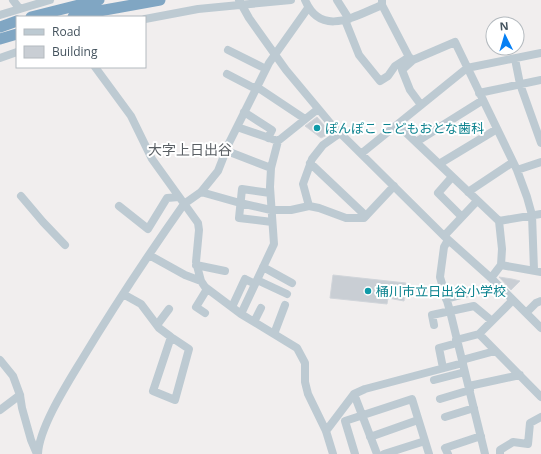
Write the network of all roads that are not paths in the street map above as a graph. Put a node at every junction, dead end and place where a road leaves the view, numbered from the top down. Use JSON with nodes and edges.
{"nodes":[{"id":1,"x":13,"y":0,"type":"edge"},
{"id":2,"x":34,"y":0,"type":"edge"},
{"id":3,"x":50,"y":0,"type":"edge"},
{"id":4,"x":98,"y":0,"type":"edge"},
{"id":5,"x":160,"y":0,"type":"edge"},
{"id":6,"x":291,"y":0,"type":"edge"},
{"id":7,"x":305,"y":0,"type":"edge"},
{"id":8,"x":337,"y":0,"type":"edge"},
{"id":9,"x":240,"y":2,"type":"edge"},
{"id":10,"x":382,"y":2,"type":"edge"},
{"id":11,"x":19,"y":8,"type":"junction"},
{"id":12,"x":308,"y":8,"type":"junction"},
{"id":13,"x":0,"y":15,"type":"edge"},
{"id":14,"x":35,"y":16,"type":"edge"},
{"id":15,"x":49,"y":16,"type":"edge"},
{"id":16,"x":77,"y":16,"type":"edge"},
{"id":17,"x":146,"y":19,"type":"edge"},
{"id":18,"x":347,"y":20,"type":"junction"},
{"id":19,"x":16,"y":21,"type":"edge"},
{"id":20,"x":0,"y":26,"type":"edge"},
{"id":21,"x":16,"y":34,"type":"edge"},
{"id":22,"x":0,"y":39,"type":"edge"},
{"id":23,"x":228,"y":50,"type":"dead end"},
{"id":24,"x":16,"y":52,"type":"edge"},
{"id":25,"x":275,"y":54,"type":"junction"},
{"id":26,"x":541,"y":54,"type":"edge"},
{"id":27,"x":0,"y":58,"type":"edge"},
{"id":28,"x":411,"y":58,"type":"junction"},
{"id":29,"x":515,"y":59,"type":"junction"},
{"id":30,"x":467,"y":68,"type":"junction"},
{"id":31,"x":100,"y":69,"type":"edge"},
{"id":32,"x":266,"y":69,"type":"junction"},
{"id":33,"x":227,"y":74,"type":"dead end"},
{"id":34,"x":541,"y":80,"type":"edge"},
{"id":35,"x":520,"y":84,"type":"junction"},
{"id":36,"x":257,"y":87,"type":"junction"},
{"id":37,"x":481,"y":96,"type":"junction"},
{"id":38,"x":421,"y":105,"type":"junction"},
{"id":39,"x":318,"y":109,"type":"junction"},
{"id":40,"x":244,"y":112,"type":"junction"},
{"id":41,"x":305,"y":119,"type":"junction"},
{"id":42,"x":398,"y":125,"type":"junction"},
{"id":43,"x":237,"y":127,"type":"junction"},
{"id":44,"x":497,"y":128,"type":"junction"},
{"id":45,"x":340,"y":133,"type":"junction"},
{"id":46,"x":268,"y":138,"type":"junction"},
{"id":47,"x":278,"y":142,"type":"junction"},
{"id":48,"x":416,"y":142,"type":"junction"},
{"id":49,"x":541,"y":144,"type":"edge"},
{"id":50,"x":227,"y":151,"type":"junction"},
{"id":51,"x":362,"y":153,"type":"junction"},
{"id":52,"x":513,"y":162,"type":"junction"},
{"id":53,"x":541,"y":162,"type":"edge"},
{"id":54,"x":310,"y":163,"type":"junction"},
{"id":55,"x":439,"y":164,"type":"junction"},
{"id":56,"x":271,"y":168,"type":"junction"},
{"id":57,"x":517,"y":170,"type":"junction"},
{"id":58,"x":452,"y":177,"type":"junction"},
{"id":59,"x":394,"y":186,"type":"junction"},
{"id":60,"x":201,"y":192,"type":"junction"},
{"id":61,"x":468,"y":192,"type":"junction"},
{"id":62,"x":270,"y":193,"type":"junction"},
{"id":63,"x":21,"y":196,"type":"dead end"},
{"id":64,"x":181,"y":201,"type":"junction"},
{"id":65,"x":477,"y":201,"type":"junction"},
{"id":66,"x":240,"y":203,"type":"junction"},
{"id":67,"x":119,"y":206,"type":"dead end"},
{"id":68,"x":310,"y":206,"type":"junction"},
{"id":69,"x":272,"y":210,"type":"junction"},
{"id":70,"x":541,"y":214,"type":"edge"},
{"id":71,"x":532,"y":215,"type":"junction"},
{"id":72,"x":366,"y":216,"type":"junction"},
{"id":73,"x":462,"y":217,"type":"junction"},
{"id":74,"x":499,"y":221,"type":"junction"},
{"id":75,"x":272,"y":222,"type":"junction"},
{"id":76,"x":446,"y":238,"type":"junction"},
{"id":77,"x":65,"y":245,"type":"dead end"},
{"id":78,"x":149,"y":255,"type":"junction"},
{"id":79,"x":501,"y":265,"type":"junction"},
{"id":80,"x":196,"y":266,"type":"junction"},
{"id":81,"x":263,"y":267,"type":"junction"},
{"id":82,"x":225,"y":271,"type":"dead end"},
{"id":83,"x":537,"y":271,"type":"edge"},
{"id":84,"x":491,"y":278,"type":"junction"},
{"id":85,"x":201,"y":281,"type":"junction"},
{"id":86,"x":256,"y":282,"type":"junction"},
{"id":87,"x":292,"y":282,"type":"dead end"},
{"id":88,"x":207,"y":289,"type":"junction"},
{"id":89,"x":124,"y":294,"type":"junction"},
{"id":90,"x":287,"y":294,"type":"dead end"},
{"id":91,"x":465,"y":294,"type":"dead end"},
{"id":92,"x":446,"y":299,"type":"junction"},
{"id":93,"x":513,"y":300,"type":"junction"},
{"id":94,"x":541,"y":301,"type":"edge"},
{"id":95,"x":285,"y":306,"type":"dead end"},
{"id":96,"x":232,"y":307,"type":"junction"},
{"id":97,"x":261,"y":308,"type":"dead end"},
{"id":98,"x":169,"y":309,"type":"dead end"},
{"id":99,"x":450,"y":311,"type":"junction"},
{"id":100,"x":205,"y":313,"type":"dead end"},
{"id":101,"x":526,"y":313,"type":"junction"},
{"id":102,"x":241,"y":314,"type":"junction"},
{"id":103,"x":492,"y":321,"type":"junction"},
{"id":104,"x":254,"y":322,"type":"junction"},
{"id":105,"x":157,"y":325,"type":"junction"},
{"id":106,"x":434,"y":325,"type":"dead end"},
{"id":107,"x":541,"y":328,"type":"edge"},
{"id":108,"x":274,"y":334,"type":"junction"},
{"id":109,"x":479,"y":334,"type":"junction"},
{"id":110,"x":171,"y":337,"type":"junction"},
{"id":111,"x":457,"y":341,"type":"junction"},
{"id":112,"x":495,"y":351,"type":"junction"},
{"id":113,"x":0,"y":360,"type":"edge"},
{"id":114,"x":462,"y":361,"type":"junction"},
{"id":115,"x":443,"y":368,"type":"junction"},
{"id":116,"x":465,"y":372,"type":"junction"},
{"id":117,"x":520,"y":375,"type":"junction"},
{"id":118,"x":434,"y":380,"type":"dead end"},
{"id":119,"x":470,"y":388,"type":"junction"},
{"id":120,"x":354,"y":394,"type":"junction"},
{"id":121,"x":20,"y":396,"type":"junction"},
{"id":122,"x":541,"y":397,"type":"edge"},
{"id":123,"x":440,"y":399,"type":"dead end"},
{"id":124,"x":474,"y":408,"type":"junction"},
{"id":125,"x":0,"y":410,"type":"edge"},
{"id":126,"x":362,"y":416,"type":"junction"},
{"id":127,"x":445,"y":417,"type":"dead end"},
{"id":128,"x":541,"y":417,"type":"edge"},
{"id":129,"x":418,"y":420,"type":"junction"},
{"id":130,"x":326,"y":431,"type":"junction"},
{"id":131,"x":481,"y":436,"type":"junction"},
{"id":132,"x":370,"y":437,"type":"junction"},
{"id":133,"x":425,"y":441,"type":"junction"},
{"id":134,"x":38,"y":454,"type":"edge"},
{"id":135,"x":333,"y":454,"type":"edge"},
{"id":136,"x":355,"y":454,"type":"edge"},
{"id":137,"x":377,"y":454,"type":"edge"},
{"id":138,"x":384,"y":454,"type":"edge"},
{"id":139,"x":429,"y":454,"type":"edge"},
{"id":140,"x":448,"y":454,"type":"edge"},
{"id":141,"x":485,"y":454,"type":"edge"},
{"id":142,"x":500,"y":454,"type":"edge"}],
"edges":[{"from":1,"to":11,"type":"street"},
{"from":2,"to":15,"type":"street"},
{"from":3,"to":11,"type":"street"},
{"from":4,"to":14,"type":"highway"},
{"from":5,"to":16,"type":"highway"},
{"from":6,"to":9,"type":"street"},
{"from":7,"to":12,"type":"street"},
{"from":8,"to":18,"type":"street"},
{"from":9,"to":17,"type":"street"},
{"from":9,"to":25,"type":"street"},
{"from":10,"to":18,"type":"street"},
{"from":10,"to":28,"type":"street"},
{"from":11,"to":13,"type":"street"},
{"from":12,"to":18,"type":"street"},
{"from":12,"to":25,"type":"street"},
{"from":18,"to":28,"type":"street"},
{"from":19,"to":20,"type":"highway"},
{"from":21,"to":22,"type":"highway"},
{"from":23,"to":32,"type":"street"},
{"from":24,"to":27,"type":"street"},
{"from":25,"to":32,"type":"street"},
{"from":25,"to":39,"type":"street"},
{"from":26,"to":29,"type":"street"},
{"from":28,"to":30,"type":"street"},
{"from":28,"to":38,"type":"street"},
{"from":29,"to":30,"type":"street"},
{"from":29,"to":35,"type":"street"},
{"from":30,"to":37,"type":"street"},
{"from":30,"to":38,"type":"street"},
{"from":31,"to":64,"type":"street"},
{"from":32,"to":36,"type":"street"},
{"from":33,"to":36,"type":"street"},
{"from":34,"to":35,"type":"street"},
{"from":35,"to":37,"type":"street"},
{"from":35,"to":49,"type":"street"},
{"from":36,"to":40,"type":"street"},
{"from":36,"to":41,"type":"street"},
{"from":37,"to":44,"type":"street"},
{"from":37,"to":48,"type":"street"},
{"from":38,"to":42,"type":"street"},
{"from":39,"to":41,"type":"street"},
{"from":39,"to":45,"type":"street"},
{"from":40,"to":43,"type":"street"},
{"from":40,"to":46,"type":"street"},
{"from":41,"to":47,"type":"street"},
{"from":42,"to":48,"type":"street"},
{"from":42,"to":51,"type":"street"},
{"from":43,"to":46,"type":"street"},
{"from":43,"to":50,"type":"street"},
{"from":44,"to":52,"type":"street"},
{"from":44,"to":55,"type":"street"},
{"from":45,"to":51,"type":"street"},
{"from":45,"to":54,"type":"street"},
{"from":46,"to":47,"type":"street"},
{"from":47,"to":56,"type":"street"},
{"from":48,"to":55,"type":"street"},
{"from":50,"to":56,"type":"street"},
{"from":50,"to":60,"type":"street"},
{"from":51,"to":59,"type":"street"},
{"from":52,"to":57,"type":"street"},
{"from":52,"to":61,"type":"street"},
{"from":53,"to":57,"type":"street"},
{"from":54,"to":68,"type":"street"},
{"from":54,"to":72,"type":"street"},
{"from":55,"to":58,"type":"street"},
{"from":56,"to":62,"type":"street"},
{"from":57,"to":71,"type":"street"},
{"from":58,"to":61,"type":"street"},
{"from":58,"to":73,"type":"street"},
{"from":59,"to":72,"type":"street"},
{"from":59,"to":76,"type":"street"},
{"from":60,"to":64,"type":"street"},
{"from":60,"to":66,"type":"street"},
{"from":61,"to":65,"type":"street"},
{"from":62,"to":66,"type":"street"},
{"from":62,"to":69,"type":"street"},
{"from":63,"to":77,"type":"street"},
{"from":64,"to":67,"type":"street"},
{"from":64,"to":78,"type":"street"},
{"from":64,"to":80,"type":"street"},
{"from":65,"to":73,"type":"street"},
{"from":65,"to":74,"type":"street"},
{"from":66,"to":69,"type":"street"},
{"from":66,"to":75,"type":"street"},
{"from":68,"to":69,"type":"street"},
{"from":68,"to":72,"type":"street"},
{"from":69,"to":75,"type":"street"},
{"from":70,"to":71,"type":"street"},
{"from":71,"to":74,"type":"street"},
{"from":71,"to":83,"type":"street"},
{"from":73,"to":76,"type":"street"},
{"from":74,"to":79,"type":"street"},
{"from":75,"to":81,"type":"street"},
{"from":76,"to":84,"type":"street"},
{"from":76,"to":92,"type":"street"},
{"from":78,"to":85,"type":"street"},
{"from":78,"to":89,"type":"street"},
{"from":79,"to":83,"type":"street"},
{"from":79,"to":84,"type":"street"},
{"from":80,"to":82,"type":"street"},
{"from":80,"to":85,"type":"street"},
{"from":81,"to":86,"type":"street"},
{"from":81,"to":87,"type":"street"},
{"from":84,"to":93,"type":"street"},
{"from":85,"to":88,"type":"street"},
{"from":86,"to":90,"type":"street"},
{"from":86,"to":96,"type":"street"},
{"from":86,"to":102,"type":"street"},
{"from":88,"to":96,"type":"street"},
{"from":88,"to":100,"type":"street"},
{"from":89,"to":105,"type":"street"},
{"from":89,"to":134,"type":"street"},
{"from":91,"to":92,"type":"street"},
{"from":92,"to":99,"type":"street"},
{"from":93,"to":101,"type":"street"},
{"from":93,"to":103,"type":"street"},
{"from":94,"to":101,"type":"street"},
{"from":95,"to":108,"type":"street"},
{"from":96,"to":102,"type":"street"},
{"from":97,"to":104,"type":"street"},
{"from":98,"to":105,"type":"street"},
{"from":99,"to":103,"type":"street"},
{"from":99,"to":106,"type":"street"},
{"from":99,"to":111,"type":"street"},
{"from":101,"to":107,"type":"street"},
{"from":102,"to":104,"type":"street"},
{"from":103,"to":109,"type":"street"},
{"from":104,"to":108,"type":"street"},
{"from":105,"to":110,"type":"street"},
{"from":108,"to":130,"type":"street"},
{"from":109,"to":111,"type":"street"},
{"from":109,"to":112,"type":"street"},
{"from":110,"to":110,"type":"street"},
{"from":111,"to":114,"type":"street"},
{"from":111,"to":115,"type":"street"},
{"from":112,"to":114,"type":"street"},
{"from":112,"to":117,"type":"street"},
{"from":113,"to":121,"type":"street"},
{"from":114,"to":115,"type":"street"},
{"from":114,"to":116,"type":"street"},
{"from":115,"to":120,"type":"street"},
{"from":116,"to":118,"type":"street"},
{"from":116,"to":119,"type":"street"},
{"from":117,"to":119,"type":"street"},
{"from":117,"to":122,"type":"street"},
{"from":119,"to":123,"type":"street"},
{"from":119,"to":124,"type":"street"},
{"from":120,"to":126,"type":"street"},
{"from":120,"to":130,"type":"street"},
{"from":121,"to":125,"type":"street"},
{"from":121,"to":134,"type":"street"},
{"from":124,"to":127,"type":"street"},
{"from":124,"to":131,"type":"street"},
{"from":126,"to":129,"type":"street"},
{"from":126,"to":132,"type":"street"},
{"from":126,"to":136,"type":"street"},
{"from":128,"to":142,"type":"street"},
{"from":129,"to":132,"type":"street"},
{"from":129,"to":133,"type":"street"},
{"from":130,"to":135,"type":"street"},
{"from":131,"to":140,"type":"street"},
{"from":131,"to":141,"type":"street"},
{"from":132,"to":137,"type":"street"},
{"from":133,"to":138,"type":"street"},
{"from":133,"to":139,"type":"street"}]}
